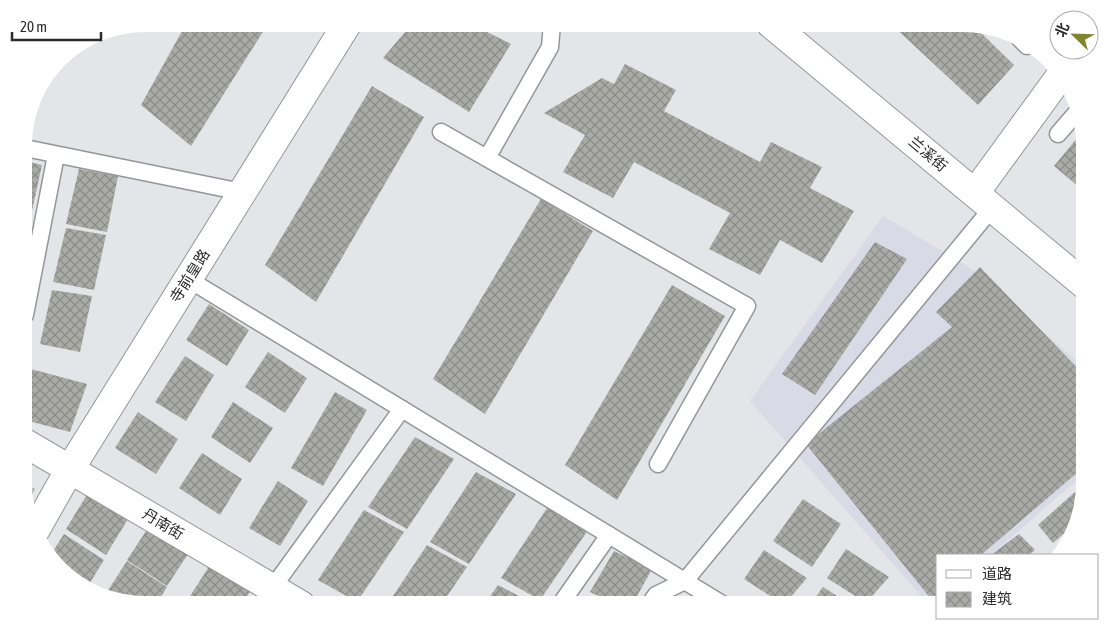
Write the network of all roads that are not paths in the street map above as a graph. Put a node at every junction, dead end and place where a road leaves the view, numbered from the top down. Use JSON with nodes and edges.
{"nodes":[{"id":1,"x":551,"y":32,"type":"edge"},
{"id":2,"x":781,"y":32,"type":"edge"},
{"id":3,"x":342,"y":33,"type":"edge"},
{"id":4,"x":1057,"y":82,"type":"edge"},
{"id":5,"x":1073,"y":117,"type":"edge"},
{"id":6,"x":441,"y":132,"type":"dead end"},
{"id":7,"x":1058,"y":134,"type":"dead end"},
{"id":8,"x":32,"y":150,"type":"edge"},
{"id":9,"x":56,"y":155,"type":"junction"},
{"id":10,"x":487,"y":158,"type":"junction"},
{"id":11,"x":242,"y":192,"type":"junction"},
{"id":12,"x":983,"y":201,"type":"junction"},
{"id":13,"x":32,"y":278,"type":"edge"},
{"id":14,"x":1076,"y":278,"type":"edge"},
{"id":15,"x":188,"y":279,"type":"junction"},
{"id":16,"x":402,"y":409,"type":"junction"},
{"id":17,"x":32,"y":446,"type":"edge"},
{"id":18,"x":658,"y":464,"type":"dead end"},
{"id":19,"x":70,"y":469,"type":"junction"},
{"id":20,"x":39,"y":523,"type":"edge"},
{"id":21,"x":609,"y":535,"type":"junction"},
{"id":22,"x":685,"y":581,"type":"junction"},
{"id":23,"x":264,"y":596,"type":"edge"},
{"id":24,"x":267,"y":596,"type":"edge"},
{"id":25,"x":566,"y":596,"type":"edge"},
{"id":26,"x":655,"y":596,"type":"edge"},
{"id":27,"x":709,"y":596,"type":"edge"}],
"edges":[{"from":1,"to":10,"type":"lane"},
{"from":2,"to":12,"type":"street","name":"兰溪街"},
{"from":3,"to":11,"type":"street","name":"寺前皇路"},
{"from":4,"to":12,"type":"street"},
{"from":5,"to":7,"type":"lane"},
{"from":6,"to":10,"type":"lane"},
{"from":8,"to":9,"type":"lane"},
{"from":9,"to":11,"type":"lane"},
{"from":9,"to":13,"type":"lane"},
{"from":10,"to":18,"type":"lane"},
{"from":11,"to":15,"type":"street","name":"寺前皇路"},
{"from":12,"to":14,"type":"street","name":"兰溪街"},
{"from":12,"to":22,"type":"lane"},
{"from":15,"to":16,"type":"lane"},
{"from":15,"to":19,"type":"street","name":"寺前皇路"},
{"from":16,"to":21,"type":"lane"},
{"from":16,"to":24,"type":"lane"},
{"from":17,"to":19,"type":"street","name":"丹南街"},
{"from":19,"to":20,"type":"street","name":"寺前皇路"},
{"from":19,"to":23,"type":"street","name":"丹南街"},
{"from":21,"to":22,"type":"lane"},
{"from":21,"to":25,"type":"lane"},
{"from":22,"to":26,"type":"lane"},
{"from":22,"to":27,"type":"lane"}]}
